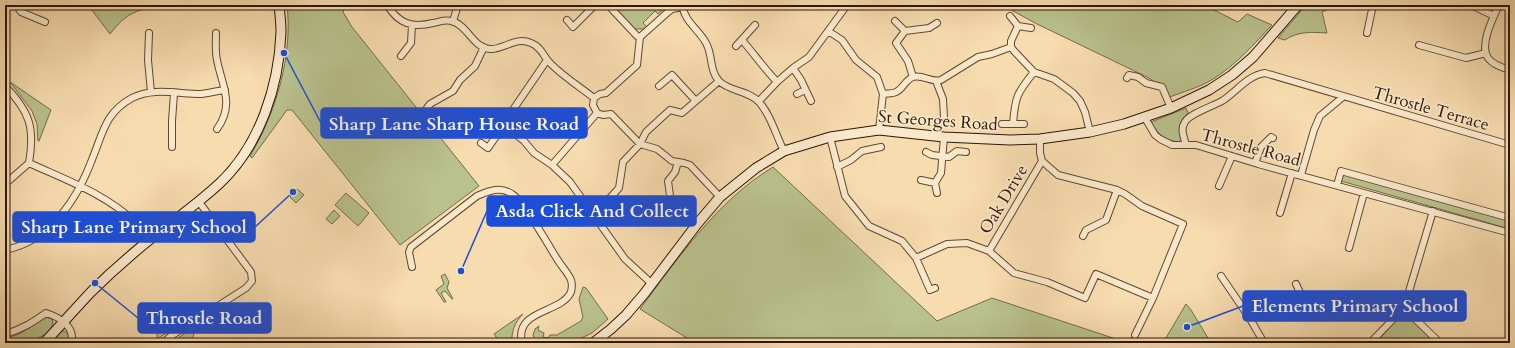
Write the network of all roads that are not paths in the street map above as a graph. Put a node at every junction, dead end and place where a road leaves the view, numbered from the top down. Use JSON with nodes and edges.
{"nodes":[{"id":1,"x":16,"y":5,"type":"edge"},
{"id":2,"x":279,"y":5,"type":"edge"},
{"id":3,"x":387,"y":5,"type":"edge"},
{"id":4,"x":458,"y":5,"type":"edge"},
{"id":5,"x":595,"y":5,"type":"edge"},
{"id":6,"x":608,"y":5,"type":"edge"},
{"id":7,"x":847,"y":5,"type":"edge"},
{"id":8,"x":1298,"y":5,"type":"edge"},
{"id":9,"x":1373,"y":5,"type":"edge"},
{"id":10,"x":1471,"y":5,"type":"edge"},
{"id":11,"x":1499,"y":5,"type":"edge"},
{"id":12,"x":682,"y":6,"type":"edge"},
{"id":13,"x":1010,"y":16,"type":"dead end"},
{"id":14,"x":1494,"y":16,"type":"junction"},
{"id":15,"x":567,"y":20,"type":"dead end"},
{"id":16,"x":453,"y":21,"type":"junction"},
{"id":17,"x":895,"y":21,"type":"dead end"},
{"id":18,"x":45,"y":22,"type":"dead end"},
{"id":19,"x":937,"y":23,"type":"dead end"},
{"id":20,"x":412,"y":25,"type":"junction"},
{"id":21,"x":755,"y":25,"type":"dead end"},
{"id":22,"x":1018,"y":26,"type":"junction"},
{"id":23,"x":1031,"y":28,"type":"dead end"},
{"id":24,"x":904,"y":31,"type":"junction"},
{"id":25,"x":149,"y":32,"type":"dead end"},
{"id":26,"x":828,"y":32,"type":"junction"},
{"id":27,"x":216,"y":33,"type":"dead end"},
{"id":28,"x":1367,"y":33,"type":"dead end"},
{"id":29,"x":640,"y":36,"type":"junction"},
{"id":30,"x":742,"y":40,"type":"junction"},
{"id":31,"x":1419,"y":45,"type":"dead end"},
{"id":32,"x":736,"y":46,"type":"dead end"},
{"id":33,"x":1012,"y":46,"type":"junction"},
{"id":34,"x":484,"y":47,"type":"junction"},
{"id":35,"x":1486,"y":53,"type":"junction"},
{"id":36,"x":401,"y":56,"type":"dead end"},
{"id":37,"x":547,"y":60,"type":"junction"},
{"id":38,"x":793,"y":68,"type":"junction"},
{"id":39,"x":678,"y":69,"type":"dead end"},
{"id":40,"x":1510,"y":70,"type":"edge"},
{"id":41,"x":1034,"y":72,"type":"junction"},
{"id":42,"x":672,"y":75,"type":"junction"},
{"id":43,"x":1127,"y":75,"type":"dead end"},
{"id":44,"x":913,"y":77,"type":"junction"},
{"id":45,"x":719,"y":81,"type":"junction"},
{"id":46,"x":936,"y":81,"type":"junction"},
{"id":47,"x":777,"y":82,"type":"junction"},
{"id":48,"x":5,"y":86,"type":"edge"},
{"id":49,"x":660,"y":86,"type":"dead end"},
{"id":50,"x":225,"y":90,"type":"junction"},
{"id":51,"x":805,"y":90,"type":"junction"},
{"id":52,"x":151,"y":92,"type":"junction"},
{"id":53,"x":174,"y":93,"type":"junction"},
{"id":54,"x":797,"y":94,"type":"dead end"},
{"id":55,"x":883,"y":94,"type":"junction"},
{"id":56,"x":1344,"y":97,"type":"junction"},
{"id":57,"x":594,"y":98,"type":"junction"},
{"id":58,"x":696,"y":100,"type":"junction"},
{"id":59,"x":759,"y":101,"type":"junction"},
{"id":60,"x":811,"y":101,"type":"dead end"},
{"id":61,"x":1171,"y":108,"type":"junction"},
{"id":62,"x":427,"y":109,"type":"dead end"},
{"id":63,"x":597,"y":113,"type":"junction"},
{"id":64,"x":944,"y":118,"type":"dead end"},
{"id":65,"x":1145,"y":118,"type":"junction"},
{"id":66,"x":504,"y":124,"type":"junction"},
{"id":67,"x":1002,"y":124,"type":"dead end"},
{"id":68,"x":1013,"y":124,"type":"junction"},
{"id":69,"x":1024,"y":124,"type":"dead end"},
{"id":70,"x":217,"y":129,"type":"dead end"},
{"id":71,"x":879,"y":130,"type":"junction"},
{"id":72,"x":1090,"y":132,"type":"junction"},
{"id":73,"x":830,"y":137,"type":"junction"},
{"id":74,"x":944,"y":137,"type":"junction"},
{"id":75,"x":1273,"y":138,"type":"dead end"},
{"id":76,"x":1040,"y":139,"type":"junction"},
{"id":77,"x":481,"y":143,"type":"dead end"},
{"id":78,"x":640,"y":144,"type":"junction"},
{"id":79,"x":1186,"y":145,"type":"junction"},
{"id":80,"x":1510,"y":145,"type":"edge"},
{"id":81,"x":172,"y":146,"type":"dead end"},
{"id":82,"x":880,"y":147,"type":"dead end"},
{"id":83,"x":784,"y":151,"type":"junction"},
{"id":84,"x":926,"y":152,"type":"dead end"},
{"id":85,"x":966,"y":152,"type":"dead end"},
{"id":86,"x":942,"y":156,"type":"junction"},
{"id":87,"x":1232,"y":156,"type":"junction"},
{"id":88,"x":1042,"y":161,"type":"junction"},
{"id":89,"x":678,"y":162,"type":"junction"},
{"id":90,"x":30,"y":163,"type":"junction"},
{"id":91,"x":1255,"y":163,"type":"junction"},
{"id":92,"x":552,"y":165,"type":"junction"},
{"id":93,"x":837,"y":167,"type":"junction"},
{"id":94,"x":1292,"y":173,"type":"junction"},
{"id":95,"x":1301,"y":175,"type":"junction"},
{"id":96,"x":921,"y":180,"type":"dead end"},
{"id":97,"x":935,"y":183,"type":"junction"},
{"id":98,"x":5,"y":184,"type":"edge"},
{"id":99,"x":1337,"y":185,"type":"junction"},
{"id":100,"x":80,"y":186,"type":"junction"},
{"id":101,"x":1219,"y":186,"type":"dead end"},
{"id":102,"x":1117,"y":190,"type":"junction"},
{"id":103,"x":1364,"y":192,"type":"junction"},
{"id":104,"x":937,"y":193,"type":"dead end"},
{"id":105,"x":720,"y":197,"type":"junction"},
{"id":106,"x":199,"y":202,"type":"junction"},
{"id":107,"x":670,"y":202,"type":"junction"},
{"id":108,"x":658,"y":208,"type":"dead end"},
{"id":109,"x":676,"y":208,"type":"dead end"},
{"id":110,"x":1433,"y":211,"type":"junction"},
{"id":111,"x":592,"y":212,"type":"junction"},
{"id":112,"x":1280,"y":213,"type":"dead end"},
{"id":113,"x":1510,"y":218,"type":"edge"},
{"id":114,"x":1510,"y":233,"type":"edge"},
{"id":115,"x":1083,"y":236,"type":"dead end"},
{"id":116,"x":149,"y":240,"type":"junction"},
{"id":117,"x":1349,"y":248,"type":"dead end"},
{"id":118,"x":5,"y":250,"type":"edge"},
{"id":119,"x":989,"y":251,"type":"junction"},
{"id":120,"x":916,"y":258,"type":"junction"},
{"id":121,"x":412,"y":267,"type":"dead end"},
{"id":122,"x":1220,"y":276,"type":"dead end"},
{"id":123,"x":652,"y":283,"type":"junction"},
{"id":124,"x":1296,"y":284,"type":"dead end"},
{"id":125,"x":935,"y":288,"type":"dead end"},
{"id":126,"x":1153,"y":298,"type":"junction"},
{"id":127,"x":1404,"y":308,"type":"junction"},
{"id":128,"x":1309,"y":312,"type":"dead end"},
{"id":129,"x":64,"y":322,"type":"junction"},
{"id":130,"x":5,"y":334,"type":"edge"},
{"id":131,"x":1135,"y":335,"type":"dead end"},
{"id":132,"x":44,"y":343,"type":"edge"},
{"id":133,"x":71,"y":343,"type":"edge"},
{"id":134,"x":163,"y":343,"type":"edge"},
{"id":135,"x":522,"y":343,"type":"edge"},
{"id":136,"x":593,"y":343,"type":"edge"},
{"id":137,"x":1264,"y":343,"type":"edge"},
{"id":138,"x":1370,"y":343,"type":"edge"},
{"id":139,"x":1440,"y":343,"type":"edge"}],
"edges":[{"from":1,"to":18,"type":"street"},
{"from":2,"to":106,"type":"street"},
{"from":3,"to":20,"type":"street"},
{"from":4,"to":16,"type":"street"},
{"from":5,"to":15,"type":"street"},
{"from":6,"to":29,"type":"street"},
{"from":7,"to":26,"type":"street"},
{"from":8,"to":61,"type":"street","name":"St Georges Road"},
{"from":9,"to":28,"type":"street"},
{"from":10,"to":14,"type":"street"},
{"from":11,"to":14,"type":"street"},
{"from":12,"to":29,"type":"street"},
{"from":12,"to":45,"type":"street"},
{"from":13,"to":22,"type":"street"},
{"from":14,"to":35,"type":"street"},
{"from":16,"to":20,"type":"street"},
{"from":16,"to":34,"type":"street"},
{"from":17,"to":24,"type":"street"},
{"from":19,"to":24,"type":"street"},
{"from":20,"to":36,"type":"street"},
{"from":21,"to":30,"type":"street"},
{"from":22,"to":23,"type":"street"},
{"from":22,"to":33,"type":"street"},
{"from":24,"to":44,"type":"street"},
{"from":25,"to":52,"type":"street"},
{"from":26,"to":38,"type":"street"},
{"from":26,"to":55,"type":"street"},
{"from":27,"to":50,"type":"street"},
{"from":29,"to":57,"type":"street"},
{"from":30,"to":32,"type":"street"},
{"from":30,"to":47,"type":"street"},
{"from":31,"to":35,"type":"street"},
{"from":33,"to":41,"type":"street"},
{"from":33,"to":46,"type":"street"},
{"from":34,"to":37,"type":"street"},
{"from":34,"to":62,"type":"street"},
{"from":35,"to":40,"type":"street"},
{"from":37,"to":57,"type":"street"},
{"from":37,"to":66,"type":"street"},
{"from":38,"to":47,"type":"street"},
{"from":38,"to":51,"type":"street"},
{"from":39,"to":42,"type":"street"},
{"from":41,"to":68,"type":"street"},
{"from":41,"to":72,"type":"street"},
{"from":42,"to":49,"type":"street"},
{"from":42,"to":58,"type":"street"},
{"from":43,"to":61,"type":"street"},
{"from":44,"to":46,"type":"street"},
{"from":44,"to":55,"type":"street"},
{"from":45,"to":58,"type":"street"},
{"from":45,"to":59,"type":"street"},
{"from":46,"to":64,"type":"street"},
{"from":47,"to":59,"type":"street"},
{"from":48,"to":90,"type":"street"},
{"from":50,"to":53,"type":"street"},
{"from":50,"to":70,"type":"street"},
{"from":51,"to":54,"type":"street"},
{"from":51,"to":60,"type":"street"},
{"from":52,"to":53,"type":"street"},
{"from":52,"to":100,"type":"street"},
{"from":53,"to":81,"type":"street"},
{"from":55,"to":71,"type":"street"},
{"from":56,"to":79,"type":"street","name":"Throstle Terrace"},
{"from":56,"to":80,"type":"street","name":"Throstle Terrace"},
{"from":56,"to":95,"type":"street"},
{"from":57,"to":63,"type":"street"},
{"from":58,"to":78,"type":"street"},
{"from":59,"to":83,"type":"street"},
{"from":61,"to":65,"type":"street","name":"St Georges Road"},
{"from":63,"to":78,"type":"street"},
{"from":63,"to":92,"type":"street"},
{"from":65,"to":72,"type":"street","name":"St Georges Road"},
{"from":65,"to":79,"type":"street","name":"Throstle Road"},
{"from":66,"to":77,"type":"street"},
{"from":66,"to":92,"type":"street"},
{"from":67,"to":68,"type":"street"},
{"from":68,"to":69,"type":"street"},
{"from":71,"to":73,"type":"street","name":"St Georges Road"},
{"from":71,"to":74,"type":"street","name":"St Georges Road"},
{"from":72,"to":76,"type":"street","name":"St Georges Road"},
{"from":73,"to":83,"type":"street","name":"St Georges Road"},
{"from":73,"to":93,"type":"street"},
{"from":74,"to":76,"type":"street","name":"St Georges Road"},
{"from":74,"to":86,"type":"street"},
{"from":75,"to":91,"type":"street"},
{"from":76,"to":88,"type":"street"},
{"from":78,"to":89,"type":"street"},
{"from":78,"to":111,"type":"street"},
{"from":79,"to":87,"type":"street","name":"Throstle Road"},
{"from":82,"to":93,"type":"street"},
{"from":83,"to":105,"type":"street","name":"St Georges Road"},
{"from":84,"to":86,"type":"street"},
{"from":85,"to":86,"type":"street"},
{"from":86,"to":97,"type":"street"},
{"from":87,"to":91,"type":"street","name":"Throstle Road"},
{"from":87,"to":101,"type":"street"},
{"from":88,"to":102,"type":"street"},
{"from":88,"to":119,"type":"street","name":"Oak Drive"},
{"from":89,"to":105,"type":"street"},
{"from":89,"to":107,"type":"street"},
{"from":90,"to":98,"type":"street"},
{"from":90,"to":100,"type":"street"},
{"from":91,"to":94,"type":"street","name":"Throstle Road"},
{"from":92,"to":111,"type":"street"},
{"from":93,"to":120,"type":"street"},
{"from":94,"to":95,"type":"street","name":"Throstle Road"},
{"from":94,"to":112,"type":"street"},
{"from":95,"to":99,"type":"street","name":"Throstle Road"},
{"from":96,"to":97,"type":"street"},
{"from":97,"to":104,"type":"street"},
{"from":99,"to":103,"type":"street","name":"Throstle Road"},
{"from":99,"to":113,"type":"street"},
{"from":100,"to":116,"type":"street"},
{"from":100,"to":118,"type":"street"},
{"from":102,"to":115,"type":"street"},
{"from":102,"to":126,"type":"street"},
{"from":103,"to":110,"type":"street","name":"Throstle Road"},
{"from":103,"to":117,"type":"street"},
{"from":105,"to":123,"type":"street","name":"St Georges Road"},
{"from":106,"to":116,"type":"street"},
{"from":106,"to":134,"type":"street"},
{"from":107,"to":108,"type":"street"},
{"from":107,"to":109,"type":"street"},
{"from":110,"to":114,"type":"street","name":"Throstle Road"},
{"from":110,"to":127,"type":"street"},
{"from":111,"to":123,"type":"street"},
{"from":116,"to":129,"type":"street"},
{"from":119,"to":120,"type":"street"},
{"from":119,"to":126,"type":"street"},
{"from":120,"to":125,"type":"street"},
{"from":121,"to":135,"type":"street"},
{"from":122,"to":137,"type":"street"},
{"from":123,"to":136,"type":"street","name":"St Georges Road"},
{"from":124,"to":128,"type":"street"},
{"from":126,"to":131,"type":"street"},
{"from":127,"to":138,"type":"street"},
{"from":127,"to":139,"type":"street"},
{"from":129,"to":130,"type":"street"},
{"from":129,"to":132,"type":"street"},
{"from":129,"to":133,"type":"street"}]}
